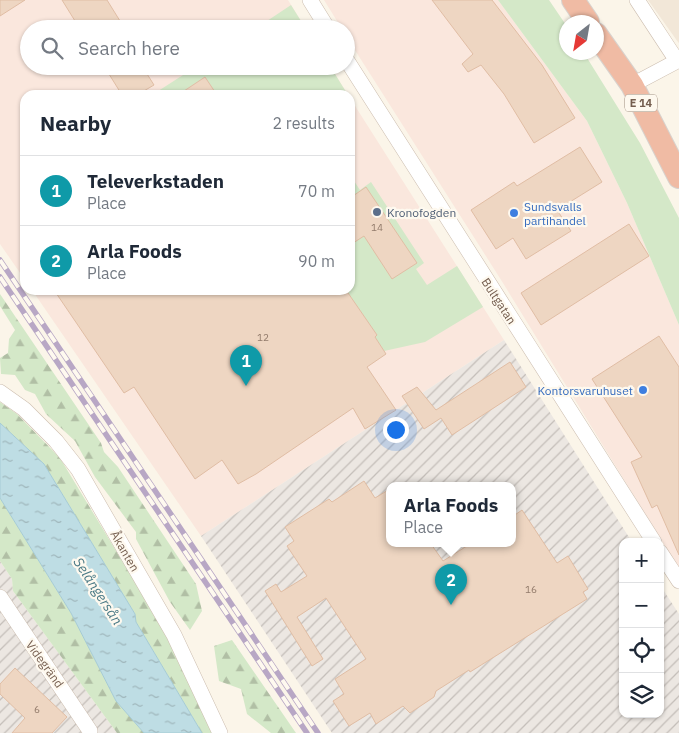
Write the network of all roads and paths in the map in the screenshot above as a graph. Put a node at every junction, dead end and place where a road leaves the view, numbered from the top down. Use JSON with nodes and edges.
{"nodes":[{"id":1,"x":310,"y":0,"type":"edge"},
{"id":2,"x":573,"y":0,"type":"edge"},
{"id":3,"x":637,"y":0,"type":"edge"},
{"id":4,"x":583,"y":15,"type":"edge"},
{"id":5,"x":322,"y":20,"type":"edge"},
{"id":6,"x":604,"y":45,"type":"edge"},
{"id":7,"x":678,"y":61,"type":"edge"},
{"id":8,"x":355,"y":73,"type":"edge"},
{"id":9,"x":632,"y":85,"type":"junction"},
{"id":10,"x":679,"y":177,"type":"edge"},
{"id":11,"x":0,"y":392,"type":"edge"},
{"id":12,"x":651,"y":538,"type":"edge"},
{"id":13,"x":664,"y":558,"type":"edge"},
{"id":14,"x":679,"y":581,"type":"edge"},
{"id":15,"x":0,"y":597,"type":"edge"},
{"id":16,"x":90,"y":731,"type":"dead end"},
{"id":17,"x":220,"y":733,"type":"edge"}],
"edges":[{"from":1,"to":5,"type":"street"},
{"from":2,"to":4,"type":"highway"},
{"from":3,"to":7,"type":"street"},
{"from":6,"to":9,"type":"highway","number":"E 14"},
{"from":7,"to":9,"type":"street"},
{"from":8,"to":12,"type":"street","name":"Bultgatan"},
{"from":9,"to":10,"type":"highway","number":"E 14"},
{"from":11,"to":17,"type":"street","name":"Åkanten"},
{"from":13,"to":14,"type":"street"},
{"from":15,"to":16,"type":"street","name":"Videgränd"}]}
